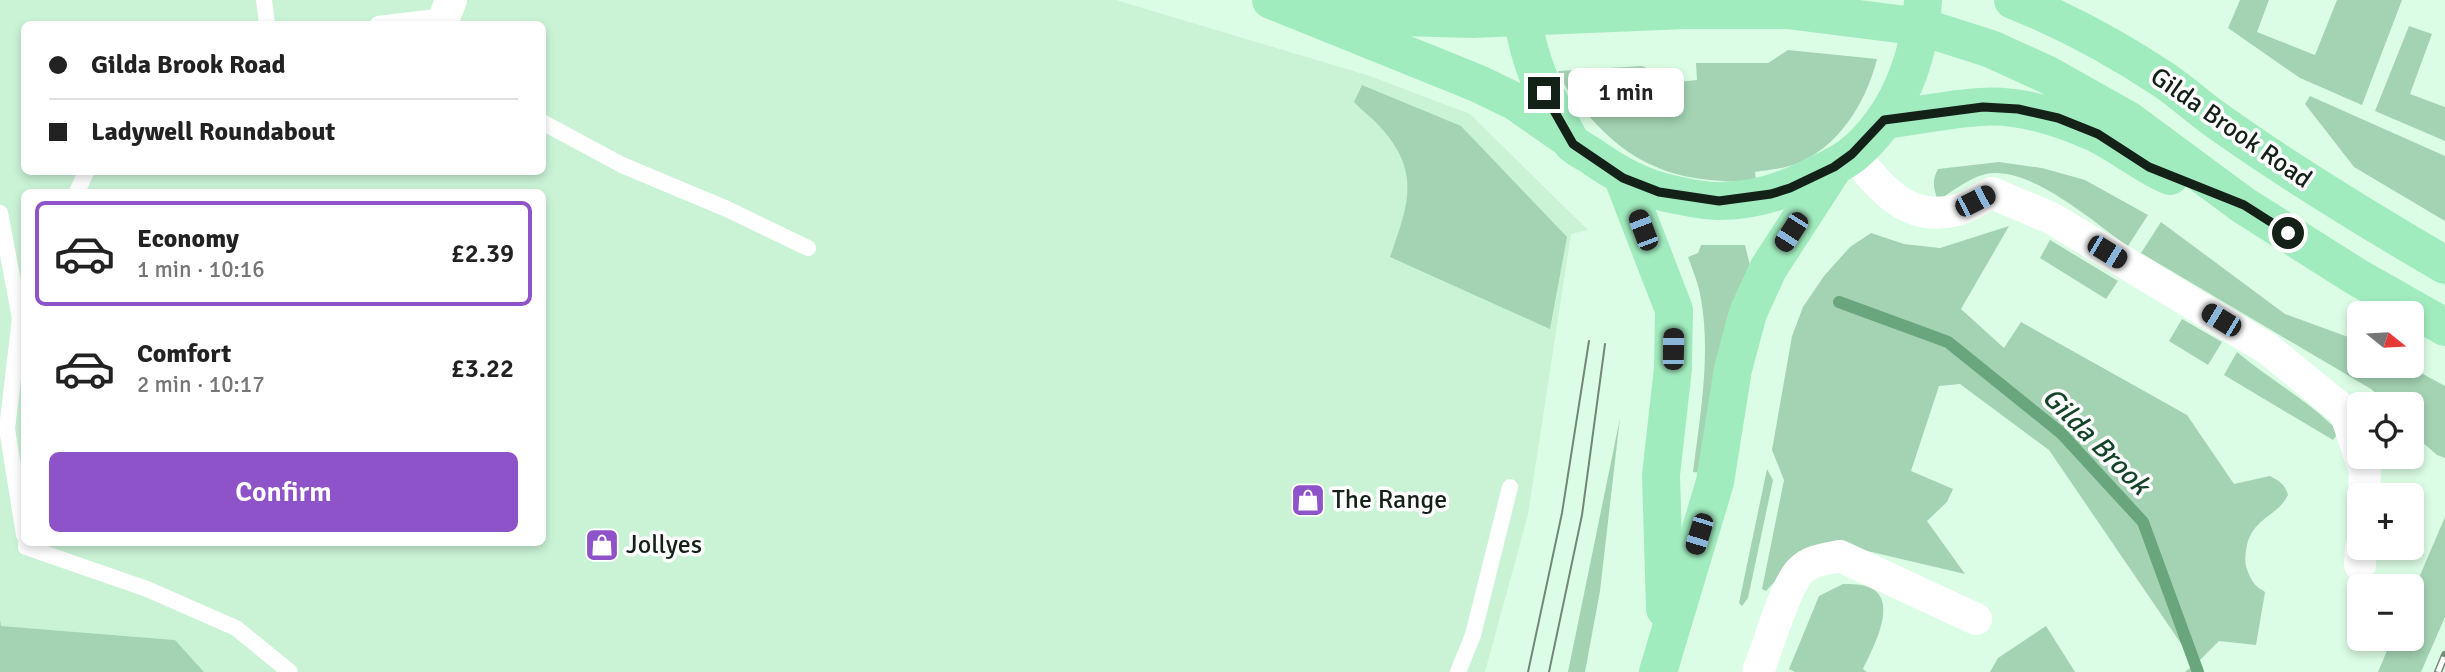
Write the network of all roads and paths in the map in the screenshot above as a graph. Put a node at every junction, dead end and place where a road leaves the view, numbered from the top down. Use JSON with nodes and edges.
{"nodes":[{"id":1,"x":264,"y":0,"type":"edge"},
{"id":2,"x":1270,"y":0,"type":"edge"},
{"id":3,"x":1309,"y":0,"type":"edge"},
{"id":4,"x":2013,"y":0,"type":"edge"},
{"id":5,"x":2076,"y":0,"type":"edge"},
{"id":6,"x":1521,"y":8,"type":"edge"},
{"id":7,"x":447,"y":10,"type":"edge"},
{"id":8,"x":1923,"y":14,"type":"edge"},
{"id":9,"x":267,"y":21,"type":"edge"},
{"id":10,"x":393,"y":21,"type":"edge"},
{"id":11,"x":2166,"y":81,"type":"junction"},
{"id":12,"x":1884,"y":120,"type":"junction"},
{"id":13,"x":546,"y":124,"type":"edge"},
{"id":14,"x":1573,"y":144,"type":"junction"},
{"id":15,"x":1843,"y":160,"type":"junction"},
{"id":16,"x":1623,"y":178,"type":"junction"},
{"id":17,"x":2244,"y":205,"type":"junction"},
{"id":18,"x":0,"y":213,"type":"edge"},
{"id":19,"x":808,"y":248,"type":"dead end"},
{"id":20,"x":2445,"y":265,"type":"edge"},
{"id":21,"x":21,"y":309,"type":"edge"},
{"id":22,"x":21,"y":322,"type":"edge"},
{"id":23,"x":2445,"y":327,"type":"edge"},
{"id":24,"x":2347,"y":418,"type":"edge"},
{"id":25,"x":1510,"y":486,"type":"dead end"},
{"id":26,"x":21,"y":517,"type":"edge"},
{"id":27,"x":26,"y":546,"type":"edge"},
{"id":28,"x":1976,"y":619,"type":"dead end"},
{"id":29,"x":1662,"y":655,"type":"edge"},
{"id":30,"x":290,"y":672,"type":"edge"},
{"id":31,"x":1458,"y":672,"type":"edge"},
{"id":32,"x":1758,"y":672,"type":"edge"}],
"edges":[{"from":1,"to":9,"type":"lane"},
{"from":2,"to":14,"type":"main road"},
{"from":3,"to":6,"type":"main road","name":"Gilda Brook Road"},
{"from":4,"to":11,"type":"main road","name":"Gilda Brook Road"},
{"from":5,"to":11,"type":"main road"},
{"from":6,"to":8,"type":"main road","name":"Gilda Brook Road"},
{"from":6,"to":14,"type":"main road"},
{"from":7,"to":10,"type":"lane"},
{"from":8,"to":12,"type":"main road"},
{"from":8,"to":17,"type":"main road","name":"Gilda Brook Road"},
{"from":11,"to":20,"type":"main road","name":"Gilda Brook Road"},
{"from":12,"to":15,"type":"main road"},
{"from":12,"to":17,"type":"main road"},
{"from":13,"to":19,"type":"lane"},
{"from":14,"to":16,"type":"main road"},
{"from":15,"to":16,"type":"main road"},
{"from":15,"to":24,"type":"street"},
{"from":15,"to":29,"type":"main road"},
{"from":16,"to":29,"type":"main road"},
{"from":17,"to":23,"type":"main road","name":"Gilda Brook Road"},
{"from":18,"to":21,"type":"lane"},
{"from":22,"to":26,"type":"lane"},
{"from":25,"to":31,"type":"lane"},
{"from":27,"to":30,"type":"lane"},
{"from":28,"to":32,"type":"street"}]}
